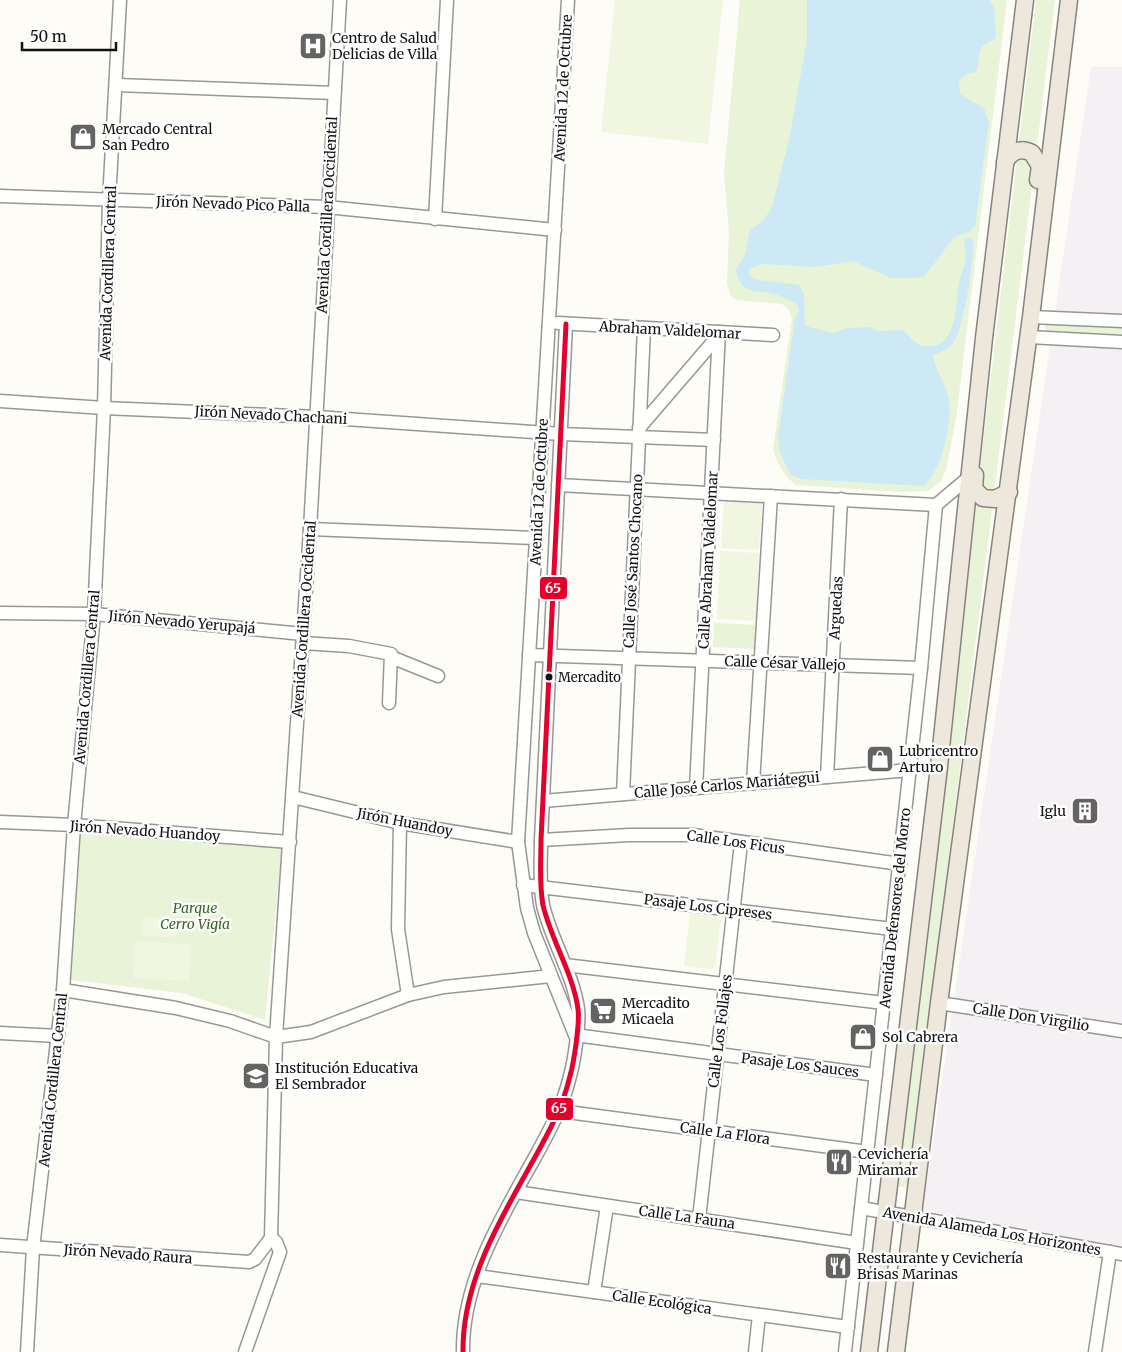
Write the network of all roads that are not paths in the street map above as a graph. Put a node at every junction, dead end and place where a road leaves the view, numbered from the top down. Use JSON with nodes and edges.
{"nodes":[{"id":1,"x":120,"y":0,"type":"edge"},
{"id":2,"x":340,"y":0,"type":"edge"},
{"id":3,"x":447,"y":0,"type":"edge"},
{"id":4,"x":568,"y":0,"type":"edge"},
{"id":5,"x":1025,"y":0,"type":"edge"},
{"id":6,"x":1069,"y":0,"type":"edge"},
{"id":7,"x":116,"y":85,"type":"junction"},
{"id":8,"x":334,"y":93,"type":"junction"},
{"id":9,"x":1005,"y":162,"type":"junction"},
{"id":10,"x":0,"y":196,"type":"edge"},
{"id":11,"x":109,"y":201,"type":"junction"},
{"id":12,"x":327,"y":207,"type":"junction"},
{"id":13,"x":435,"y":219,"type":"junction"},
{"id":14,"x":1041,"y":228,"type":"junction"},
{"id":15,"x":555,"y":230,"type":"junction"},
{"id":16,"x":1031,"y":317,"type":"junction"},
{"id":17,"x":1122,"y":321,"type":"edge"},
{"id":18,"x":548,"y":322,"type":"junction"},
{"id":19,"x":566,"y":324,"type":"junction"},
{"id":20,"x":644,"y":328,"type":"junction"},
{"id":21,"x":719,"y":334,"type":"junction"},
{"id":22,"x":773,"y":335,"type":"dead end"},
{"id":23,"x":1029,"y":338,"type":"junction"},
{"id":24,"x":1122,"y":342,"type":"edge"},
{"id":25,"x":0,"y":401,"type":"edge"},
{"id":26,"x":104,"y":408,"type":"junction"},
{"id":27,"x":316,"y":416,"type":"junction"},
{"id":28,"x":639,"y":432,"type":"junction"},
{"id":29,"x":542,"y":433,"type":"junction"},
{"id":30,"x":561,"y":434,"type":"junction"},
{"id":31,"x":973,"y":436,"type":"junction"},
{"id":32,"x":714,"y":440,"type":"junction"},
{"id":33,"x":968,"y":478,"type":"junction"},
{"id":34,"x":558,"y":485,"type":"junction"},
{"id":35,"x":637,"y":489,"type":"junction"},
{"id":36,"x":712,"y":492,"type":"junction"},
{"id":37,"x":1009,"y":492,"type":"junction"},
{"id":38,"x":771,"y":496,"type":"junction"},
{"id":39,"x":841,"y":499,"type":"junction"},
{"id":40,"x":936,"y":505,"type":"junction"},
{"id":41,"x":310,"y":529,"type":"junction"},
{"id":42,"x":536,"y":538,"type":"junction"},
{"id":43,"x":0,"y":613,"type":"edge"},
{"id":44,"x":94,"y":614,"type":"junction"},
{"id":45,"x":303,"y":638,"type":"junction"},
{"id":46,"x":529,"y":655,"type":"junction"},
{"id":47,"x":550,"y":655,"type":"junction"},
{"id":48,"x":391,"y":657,"type":"junction"},
{"id":49,"x":629,"y":658,"type":"junction"},
{"id":50,"x":703,"y":660,"type":"junction"},
{"id":51,"x":760,"y":661,"type":"junction"},
{"id":52,"x":833,"y":664,"type":"junction"},
{"id":53,"x":921,"y":668,"type":"junction"},
{"id":54,"x":438,"y":676,"type":"dead end"},
{"id":55,"x":389,"y":703,"type":"dead end"},
{"id":56,"x":910,"y":770,"type":"junction"},
{"id":57,"x":827,"y":777,"type":"junction"},
{"id":58,"x":752,"y":783,"type":"junction"},
{"id":59,"x":696,"y":788,"type":"junction"},
{"id":60,"x":623,"y":794,"type":"junction"},
{"id":61,"x":293,"y":797,"type":"junction"},
{"id":62,"x":543,"y":800,"type":"junction"},
{"id":63,"x":0,"y":822,"type":"edge"},
{"id":64,"x":400,"y":823,"type":"junction"},
{"id":65,"x":74,"y":825,"type":"junction"},
{"id":66,"x":541,"y":840,"type":"junction"},
{"id":67,"x":290,"y":842,"type":"junction"},
{"id":68,"x":518,"y":842,"type":"junction"},
{"id":69,"x":741,"y":843,"type":"junction"},
{"id":70,"x":900,"y":864,"type":"junction"},
{"id":71,"x":523,"y":885,"type":"junction"},
{"id":72,"x":542,"y":887,"type":"junction"},
{"id":73,"x":734,"y":910,"type":"junction"},
{"id":74,"x":892,"y":929,"type":"junction"},
{"id":75,"x":565,"y":965,"type":"junction"},
{"id":76,"x":551,"y":976,"type":"junction"},
{"id":77,"x":725,"y":984,"type":"junction"},
{"id":78,"x":63,"y":990,"type":"junction"},
{"id":79,"x":408,"y":995,"type":"junction"},
{"id":80,"x":880,"y":1002,"type":"junction"},
{"id":81,"x":939,"y":1003,"type":"junction"},
{"id":82,"x":1122,"y":1031,"type":"edge"},
{"id":83,"x":0,"y":1033,"type":"edge"},
{"id":84,"x":575,"y":1035,"type":"junction"},
{"id":85,"x":58,"y":1036,"type":"junction"},
{"id":86,"x":276,"y":1037,"type":"junction"},
{"id":87,"x":717,"y":1054,"type":"junction"},
{"id":88,"x":876,"y":1075,"type":"junction"},
{"id":89,"x":560,"y":1111,"type":"junction"},
{"id":90,"x":709,"y":1131,"type":"junction"},
{"id":91,"x":868,"y":1152,"type":"junction"},
{"id":92,"x":516,"y":1192,"type":"junction"},
{"id":93,"x":607,"y":1206,"type":"junction"},
{"id":94,"x":861,"y":1208,"type":"junction"},
{"id":95,"x":886,"y":1213,"type":"junction"},
{"id":96,"x":913,"y":1217,"type":"junction"},
{"id":97,"x":699,"y":1219,"type":"junction"},
{"id":98,"x":270,"y":1238,"type":"junction"},
{"id":99,"x":857,"y":1243,"type":"junction"},
{"id":100,"x":0,"y":1245,"type":"edge"},
{"id":101,"x":34,"y":1248,"type":"junction"},
{"id":102,"x":1116,"y":1253,"type":"edge"},
{"id":103,"x":476,"y":1276,"type":"junction"},
{"id":104,"x":594,"y":1292,"type":"junction"},
{"id":105,"x":759,"y":1315,"type":"junction"},
{"id":106,"x":848,"y":1327,"type":"junction"},
{"id":107,"x":27,"y":1352,"type":"edge"},
{"id":108,"x":245,"y":1352,"type":"edge"},
{"id":109,"x":463,"y":1352,"type":"edge"},
{"id":110,"x":755,"y":1352,"type":"edge"},
{"id":111,"x":845,"y":1352,"type":"edge"},
{"id":112,"x":870,"y":1352,"type":"edge"},
{"id":113,"x":896,"y":1352,"type":"edge"},
{"id":114,"x":1095,"y":1352,"type":"edge"}],
"edges":[{"from":1,"to":7,"type":"street","name":"Avenida Cordillera Central"},
{"from":2,"to":8,"type":"street","name":"Avenida Cordillera Occidental"},
{"from":3,"to":13,"type":"street"},
{"from":4,"to":15,"type":"street","name":"Avenida 12 de Octubre"},
{"from":5,"to":9,"type":"main road"},
{"from":6,"to":14,"type":"main road"},
{"from":7,"to":8,"type":"street"},
{"from":7,"to":11,"type":"street","name":"Avenida Cordillera Central"},
{"from":8,"to":12,"type":"street","name":"Avenida Cordillera Occidental"},
{"from":9,"to":14,"type":"main road"},
{"from":9,"to":31,"type":"main road"},
{"from":10,"to":11,"type":"street","name":"Jirón Nevado Pico Palla"},
{"from":11,"to":12,"type":"street","name":"Jirón Nevado Pico Palla"},
{"from":11,"to":26,"type":"street","name":"Avenida Cordillera Central"},
{"from":12,"to":13,"type":"street","name":"Jirón Nevado Pico Palla"},
{"from":12,"to":27,"type":"street","name":"Avenida Cordillera Occidental"},
{"from":13,"to":15,"type":"street","name":"Jirón Nevado Pico Palla"},
{"from":14,"to":16,"type":"main road"},
{"from":15,"to":18,"type":"street","name":"Avenida 12 de Octubre"},
{"from":16,"to":17,"type":"street"},
{"from":16,"to":23,"type":"main road"},
{"from":18,"to":19,"type":"street","name":"Abraham Valdelomar"},
{"from":18,"to":29,"type":"street","name":"Avenida 12 de Octubre"},
{"from":19,"to":20,"type":"street","name":"Abraham Valdelomar"},
{"from":19,"to":30,"type":"street","name":"Avenida 12 de Octubre"},
{"from":20,"to":21,"type":"street","name":"Abraham Valdelomar"},
{"from":20,"to":28,"type":"street","name":"Calle José Santos Chocano"},
{"from":21,"to":22,"type":"street","name":"Abraham Valdelomar"},
{"from":21,"to":28,"type":"street"},
{"from":21,"to":32,"type":"street","name":"Calle Abraham Valdelomar"},
{"from":23,"to":24,"type":"street"},
{"from":23,"to":37,"type":"main road"},
{"from":25,"to":26,"type":"street","name":"Jirón Nevado Chachani"},
{"from":26,"to":27,"type":"street","name":"Jirón Nevado Chachani"},
{"from":26,"to":44,"type":"street","name":"Avenida Cordillera Central"},
{"from":27,"to":29,"type":"street","name":"Jirón Nevado Chachani"},
{"from":27,"to":41,"type":"street","name":"Avenida Cordillera Occidental"},
{"from":28,"to":30,"type":"street","name":"Jirón Nevado Chachani"},
{"from":28,"to":32,"type":"street","name":"Jirón Nevado Chachani"},
{"from":28,"to":35,"type":"street","name":"Calle José Santos Chocano"},
{"from":29,"to":30,"type":"street","name":"Jirón Nevado Chachani"},
{"from":29,"to":42,"type":"street","name":"Avenida 12 de Octubre"},
{"from":30,"to":34,"type":"street","name":"Avenida 12 de Octubre"},
{"from":31,"to":33,"type":"main road"},
{"from":31,"to":37,"type":"main road"},
{"from":32,"to":36,"type":"street","name":"Calle Abraham Valdelomar"},
{"from":33,"to":40,"type":"street"},
{"from":33,"to":95,"type":"main road"},
{"from":34,"to":35,"type":"street"},
{"from":34,"to":47,"type":"street","name":"Avenida 12 de Octubre"},
{"from":35,"to":36,"type":"street"},
{"from":35,"to":49,"type":"street","name":"Calle José Santos Chocano"},
{"from":36,"to":38,"type":"street"},
{"from":36,"to":50,"type":"street","name":"Calle Abraham Valdelomar"},
{"from":37,"to":81,"type":"main road"},
{"from":38,"to":39,"type":"street"},
{"from":38,"to":51,"type":"street"},
{"from":39,"to":40,"type":"street"},
{"from":39,"to":52,"type":"street","name":"Arguedas"},
{"from":40,"to":53,"type":"street","name":"Avenida Defensores del Morro"},
{"from":41,"to":42,"type":"street"},
{"from":41,"to":45,"type":"street","name":"Avenida Cordillera Occidental"},
{"from":42,"to":46,"type":"street","name":"Avenida 12 de Octubre"},
{"from":43,"to":44,"type":"street","name":"Jirón Nevado Yerupajá"},
{"from":44,"to":45,"type":"street","name":"Jirón Nevado Yerupajá"},
{"from":44,"to":65,"type":"street","name":"Avenida Cordillera Central"},
{"from":45,"to":48,"type":"street","name":"Jirón Nevado Yerupajá"},
{"from":45,"to":61,"type":"street","name":"Avenida Cordillera Occidental"},
{"from":46,"to":47,"type":"street","name":"Calle César Vallejo"},
{"from":46,"to":68,"type":"street","name":"Avenida 12 de Octubre"},
{"from":47,"to":49,"type":"street","name":"Calle César Vallejo"},
{"from":47,"to":62,"type":"street","name":"Avenida 12 de Octubre"},
{"from":48,"to":54,"type":"street","name":"Jirón Nevado Yerupajá"},
{"from":48,"to":55,"type":"street"},
{"from":49,"to":50,"type":"street","name":"Calle César Vallejo"},
{"from":49,"to":60,"type":"street","name":"Calle José Santos Chocano"},
{"from":50,"to":51,"type":"street","name":"Calle César Vallejo"},
{"from":50,"to":59,"type":"street","name":"Calle Abraham Valdelomar"},
{"from":51,"to":52,"type":"street","name":"Calle César Vallejo"},
{"from":51,"to":58,"type":"street"},
{"from":52,"to":53,"type":"street","name":"Calle César Vallejo"},
{"from":52,"to":57,"type":"street","name":"Arguedas"},
{"from":53,"to":56,"type":"street","name":"Avenida Defensores del Morro"},
{"from":56,"to":57,"type":"street","name":"Calle José Carlos Mariátegui"},
{"from":56,"to":70,"type":"street","name":"Avenida Defensores del Morro"},
{"from":57,"to":58,"type":"street","name":"Calle José Carlos Mariátegui"},
{"from":58,"to":59,"type":"street","name":"Calle José Carlos Mariátegui"},
{"from":59,"to":60,"type":"street","name":"Calle José Carlos Mariátegui"},
{"from":60,"to":62,"type":"street","name":"Calle José Carlos Mariátegui"},
{"from":61,"to":64,"type":"street","name":"Jirón Huandoy"},
{"from":61,"to":67,"type":"street","name":"Avenida Cordillera Occidental"},
{"from":62,"to":66,"type":"street","name":"Avenida 12 de Octubre"},
{"from":63,"to":65,"type":"street","name":"Jirón Nevado Huandoy"},
{"from":64,"to":68,"type":"street","name":"Jirón Huandoy"},
{"from":64,"to":79,"type":"street"},
{"from":65,"to":67,"type":"street","name":"Jirón Nevado Huandoy"},
{"from":65,"to":78,"type":"street","name":"Avenida Cordillera Central"},
{"from":66,"to":69,"type":"street","name":"Calle Los Ficus"},
{"from":66,"to":72,"type":"street","name":"Avenida 12 de Octubre"},
{"from":67,"to":86,"type":"street","name":"Avenida Cordillera Occidental"},
{"from":68,"to":71,"type":"street","name":"Avenida 12 de Octubre"},
{"from":69,"to":70,"type":"street","name":"Calle Los Ficus"},
{"from":69,"to":73,"type":"street","name":"Calle Los Follajes"},
{"from":70,"to":74,"type":"street","name":"Avenida Defensores del Morro"},
{"from":71,"to":72,"type":"street","name":"Pasaje Los Cipreses"},
{"from":71,"to":76,"type":"street","name":"Avenida 12 de Octubre"},
{"from":72,"to":73,"type":"street","name":"Pasaje Los Cipreses"},
{"from":72,"to":75,"type":"street","name":"Avenida 12 de Octubre"},
{"from":73,"to":74,"type":"street","name":"Pasaje Los Cipreses"},
{"from":73,"to":77,"type":"street","name":"Calle Los Follajes"},
{"from":74,"to":80,"type":"street","name":"Avenida Defensores del Morro"},
{"from":75,"to":77,"type":"street"},
{"from":75,"to":84,"type":"street","name":"Avenida 12 de Octubre"},
{"from":76,"to":79,"type":"street"},
{"from":76,"to":84,"type":"street","name":"Avenida 12 de Octubre"},
{"from":77,"to":80,"type":"street"},
{"from":77,"to":87,"type":"street","name":"Calle Los Follajes"},
{"from":78,"to":85,"type":"street","name":"Avenida Cordillera Central"},
{"from":78,"to":86,"type":"street"},
{"from":79,"to":86,"type":"street"},
{"from":80,"to":88,"type":"street","name":"Avenida Defensores del Morro"},
{"from":81,"to":82,"type":"street","name":"Calle Don Virgilio"},
{"from":81,"to":96,"type":"main road"},
{"from":83,"to":85,"type":"street"},
{"from":84,"to":87,"type":"street","name":"Pasaje Los Sauces"},
{"from":84,"to":89,"type":"street","name":"Avenida 12 de Octubre"},
{"from":85,"to":101,"type":"street","name":"Avenida Cordillera Central"},
{"from":86,"to":98,"type":"street","name":"Avenida Cordillera Occidental"},
{"from":87,"to":88,"type":"street","name":"Pasaje Los Sauces"},
{"from":87,"to":90,"type":"street","name":"Calle Los Follajes"},
{"from":88,"to":91,"type":"street","name":"Avenida Defensores del Morro"},
{"from":89,"to":90,"type":"street","name":"Calle La Flora"},
{"from":89,"to":92,"type":"street","name":"Avenida 12 de Octubre"},
{"from":90,"to":91,"type":"street","name":"Calle La Flora"},
{"from":90,"to":97,"type":"street","name":"Calle Los Follajes"},
{"from":91,"to":94,"type":"street","name":"Avenida Defensores del Morro"},
{"from":92,"to":93,"type":"street","name":"Calle La Fauna"},
{"from":92,"to":103,"type":"street","name":"Avenida 12 de Octubre"},
{"from":93,"to":97,"type":"street","name":"Calle La Fauna"},
{"from":93,"to":104,"type":"street"},
{"from":94,"to":95,"type":"street","name":"Avenida Alameda Los Horizontes"},
{"from":94,"to":99,"type":"street","name":"Avenida Defensores del Morro"},
{"from":95,"to":96,"type":"street","name":"Avenida Alameda Los Horizontes"},
{"from":95,"to":112,"type":"main road"},
{"from":96,"to":102,"type":"street","name":"Avenida Alameda Los Horizontes"},
{"from":96,"to":113,"type":"main road"},
{"from":97,"to":99,"type":"street","name":"Calle La Fauna"},
{"from":98,"to":101,"type":"street","name":"Jirón Nevado Raura"},
{"from":98,"to":108,"type":"street","name":"Avenida Cordillera Occidental"},
{"from":99,"to":106,"type":"street","name":"Avenida Defensores del Morro"},
{"from":100,"to":101,"type":"street","name":"Jirón Nevado Raura"},
{"from":101,"to":107,"type":"street","name":"Avenida Cordillera Central"},
{"from":102,"to":114,"type":"street"},
{"from":103,"to":104,"type":"street","name":"Calle Ecológica"},
{"from":103,"to":109,"type":"street","name":"Avenida 12 de Octubre"},
{"from":104,"to":105,"type":"street","name":"Calle Ecológica"},
{"from":105,"to":106,"type":"street","name":"Calle Ecológica"},
{"from":105,"to":110,"type":"street"},
{"from":106,"to":111,"type":"street","name":"Avenida Defensores del Morro"}]}
